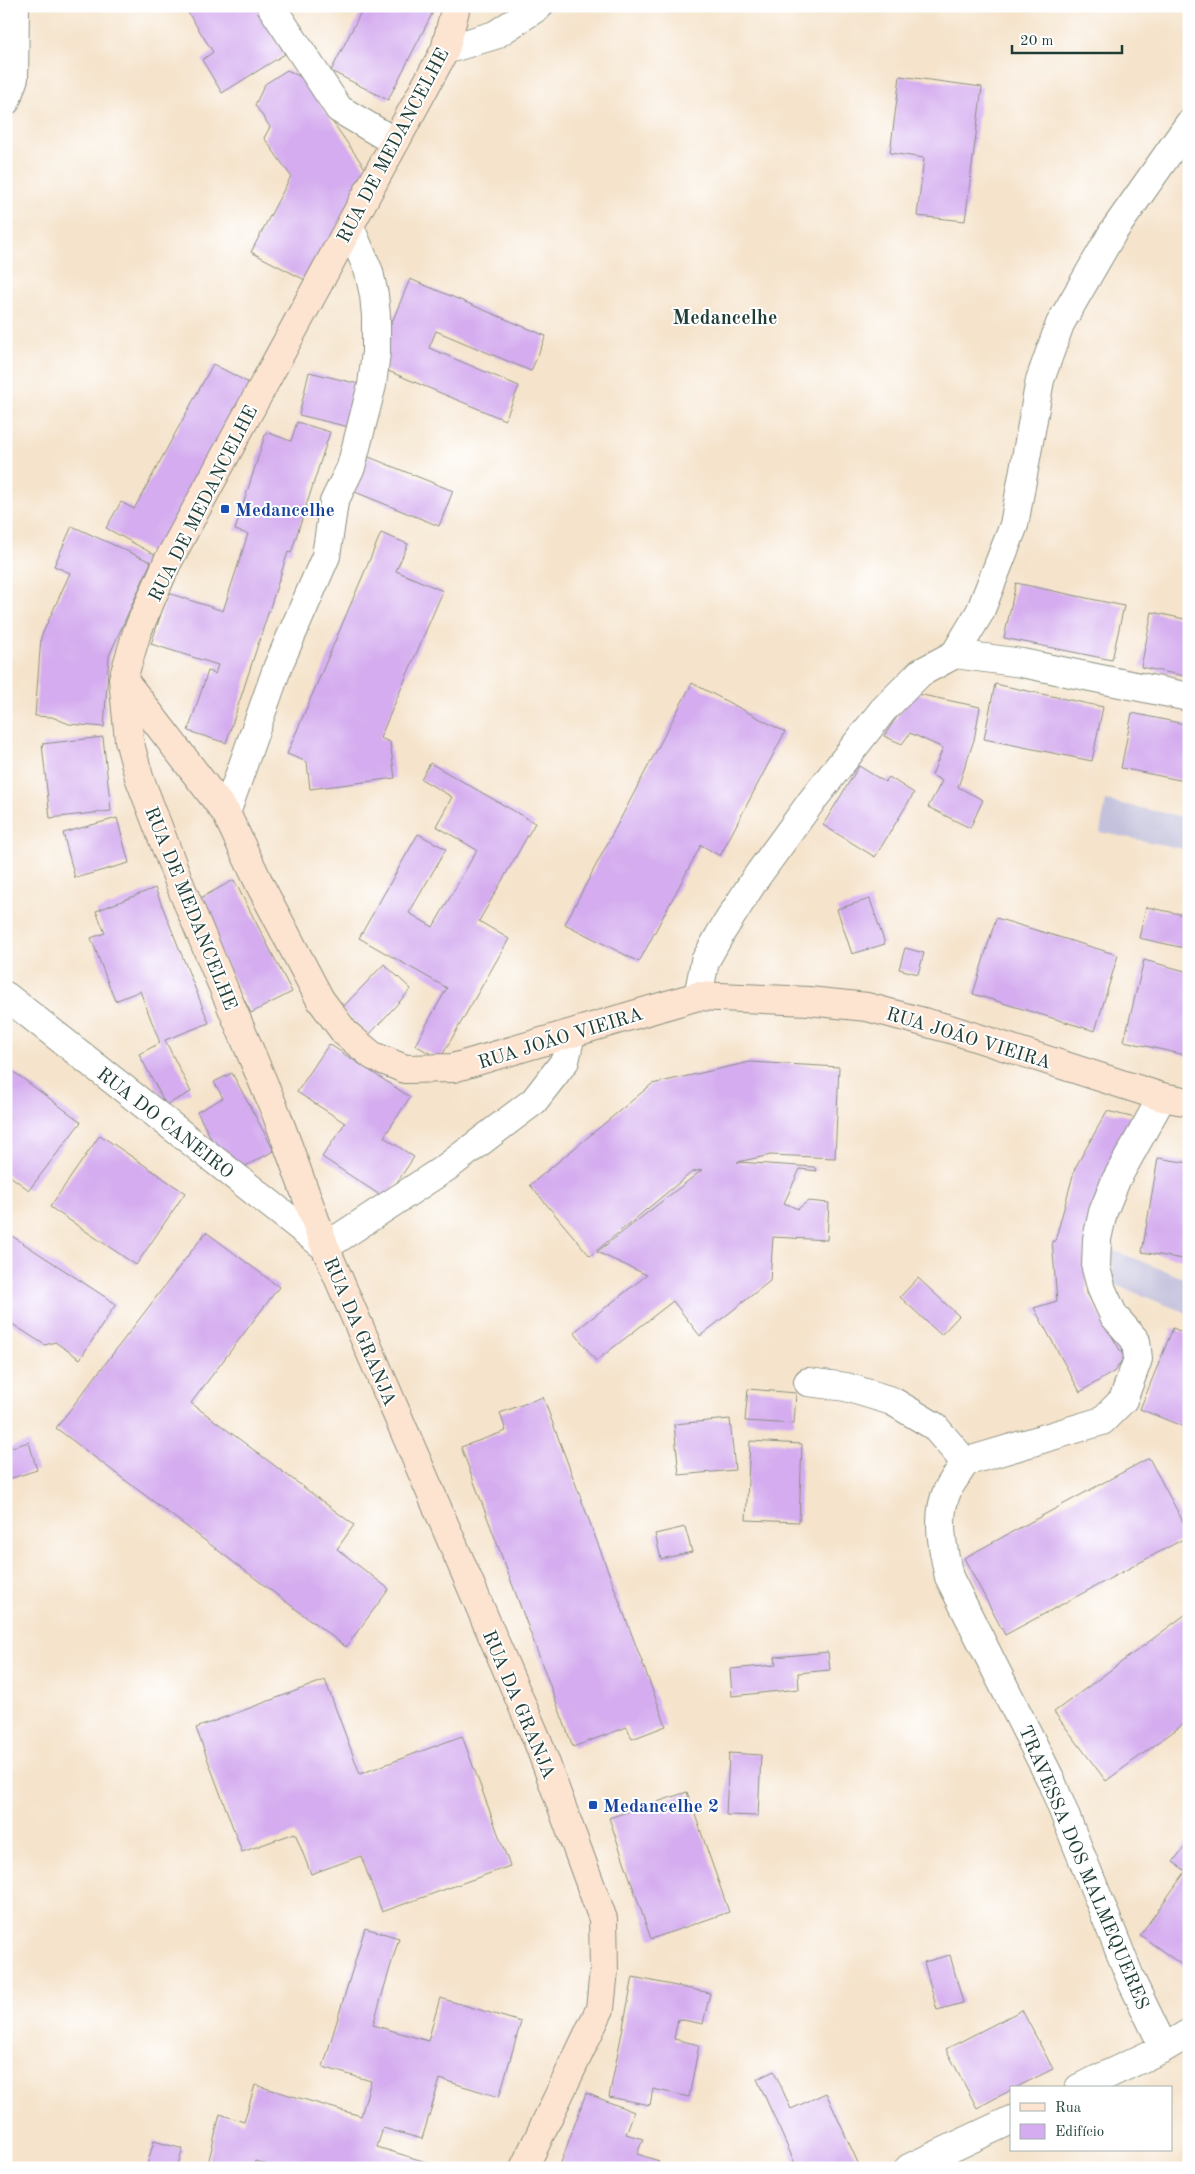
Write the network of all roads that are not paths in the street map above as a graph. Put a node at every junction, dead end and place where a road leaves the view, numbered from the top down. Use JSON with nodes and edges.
{"nodes":[{"id":1,"x":14,"y":6,"type":"edge"},
{"id":2,"x":271,"y":6,"type":"edge"},
{"id":3,"x":456,"y":6,"type":"edge"},
{"id":4,"x":539,"y":6,"type":"edge"},
{"id":5,"x":445,"y":50,"type":"junction"},
{"id":6,"x":6,"y":101,"type":"edge"},
{"id":7,"x":1189,"y":124,"type":"edge"},
{"id":8,"x":395,"y":142,"type":"junction"},
{"id":9,"x":350,"y":227,"type":"junction"},
{"id":10,"x":955,"y":654,"type":"junction"},
{"id":11,"x":123,"y":679,"type":"junction"},
{"id":12,"x":1189,"y":697,"type":"edge"},
{"id":13,"x":226,"y":813,"type":"junction"},
{"id":14,"x":6,"y":996,"type":"edge"},
{"id":15,"x":698,"y":996,"type":"junction"},
{"id":16,"x":571,"y":1034,"type":"junction"},
{"id":17,"x":1162,"y":1097,"type":"junction"},
{"id":18,"x":1189,"y":1102,"type":"edge"},
{"id":19,"x":325,"y":1247,"type":"junction"},
{"id":20,"x":808,"y":1382,"type":"dead end"},
{"id":21,"x":965,"y":1462,"type":"junction"},
{"id":22,"x":1189,"y":2033,"type":"edge"},
{"id":23,"x":1164,"y":2048,"type":"junction"},
{"id":24,"x":1083,"y":2086,"type":"edge"},
{"id":25,"x":1010,"y":2120,"type":"edge"},
{"id":26,"x":524,"y":2168,"type":"edge"},
{"id":27,"x":909,"y":2168,"type":"edge"}],
"edges":[{"from":1,"to":6,"type":"street"},
{"from":2,"to":8,"type":"street"},
{"from":3,"to":5,"type":"street","name":"RUA DE MEDANCELHE"},
{"from":4,"to":5,"type":"street"},
{"from":5,"to":8,"type":"street","name":"RUA DE MEDANCELHE"},
{"from":7,"to":10,"type":"street"},
{"from":8,"to":9,"type":"street","name":"RUA DE MEDANCELHE"},
{"from":9,"to":11,"type":"street","name":"RUA DE MEDANCELHE"},
{"from":9,"to":13,"type":"street"},
{"from":10,"to":12,"type":"street"},
{"from":10,"to":15,"type":"street"},
{"from":11,"to":13,"type":"street","name":"RUA JOÃO VIEIRA"},
{"from":11,"to":19,"type":"street","name":"RUA DE MEDANCELHE"},
{"from":13,"to":16,"type":"street","name":"RUA JOÃO VIEIRA"},
{"from":14,"to":19,"type":"street","name":"RUA DO CANEIRO"},
{"from":15,"to":16,"type":"street","name":"RUA JOÃO VIEIRA"},
{"from":15,"to":17,"type":"street","name":"RUA JOÃO VIEIRA"},
{"from":16,"to":19,"type":"street"},
{"from":17,"to":18,"type":"street","name":"RUA JOÃO VIEIRA"},
{"from":17,"to":21,"type":"street"},
{"from":19,"to":26,"type":"street","name":"RUA DA GRANJA"},
{"from":20,"to":21,"type":"street"},
{"from":21,"to":23,"type":"street","name":"TRAVESSA DOS MALMEQUERES"},
{"from":22,"to":23,"type":"street"},
{"from":23,"to":24,"type":"street"},
{"from":25,"to":27,"type":"street"}]}
